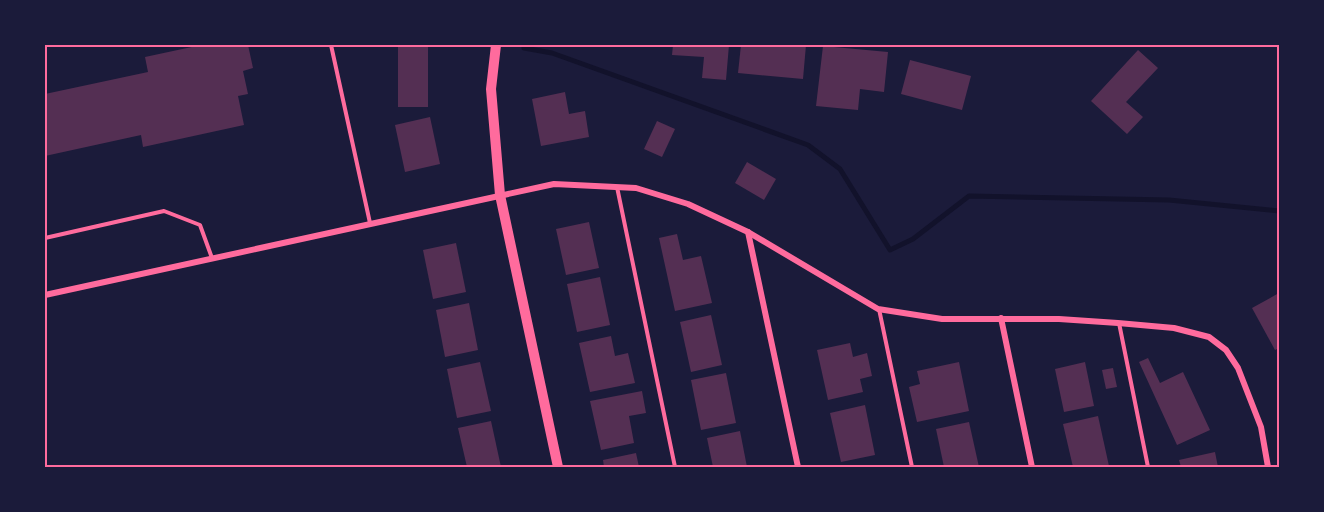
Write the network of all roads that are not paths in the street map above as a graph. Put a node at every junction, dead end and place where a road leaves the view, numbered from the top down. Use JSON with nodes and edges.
{"nodes":[{"id":1,"x":331,"y":45,"type":"edge"},
{"id":2,"x":496,"y":45,"type":"edge"},
{"id":3,"x":617,"y":187,"type":"junction"},
{"id":4,"x":500,"y":195,"type":"junction"},
{"id":5,"x":370,"y":223,"type":"junction"},
{"id":6,"x":748,"y":232,"type":"junction"},
{"id":7,"x":45,"y":238,"type":"edge"},
{"id":8,"x":212,"y":258,"type":"junction"},
{"id":9,"x":45,"y":295,"type":"edge"},
{"id":10,"x":879,"y":309,"type":"junction"},
{"id":11,"x":1001,"y":318,"type":"junction"},
{"id":12,"x":1118,"y":322,"type":"junction"},
{"id":13,"x":558,"y":467,"type":"edge"},
{"id":14,"x":675,"y":467,"type":"edge"},
{"id":15,"x":798,"y":467,"type":"edge"},
{"id":16,"x":912,"y":467,"type":"edge"},
{"id":17,"x":1032,"y":467,"type":"edge"},
{"id":18,"x":1148,"y":467,"type":"edge"},
{"id":19,"x":1268,"y":467,"type":"edge"}],
"edges":[{"from":1,"to":5,"type":"lane"},
{"from":2,"to":4,"type":"street"},
{"from":3,"to":4,"type":"street"},
{"from":3,"to":6,"type":"street"},
{"from":3,"to":14,"type":"lane"},
{"from":4,"to":5,"type":"street"},
{"from":4,"to":13,"type":"street"},
{"from":5,"to":8,"type":"street"},
{"from":6,"to":10,"type":"street"},
{"from":6,"to":15,"type":"street"},
{"from":7,"to":8,"type":"lane"},
{"from":8,"to":9,"type":"street"},
{"from":10,"to":11,"type":"street"},
{"from":10,"to":16,"type":"lane"},
{"from":11,"to":12,"type":"street"},
{"from":11,"to":17,"type":"street"},
{"from":12,"to":18,"type":"lane"},
{"from":12,"to":19,"type":"street"}]}
